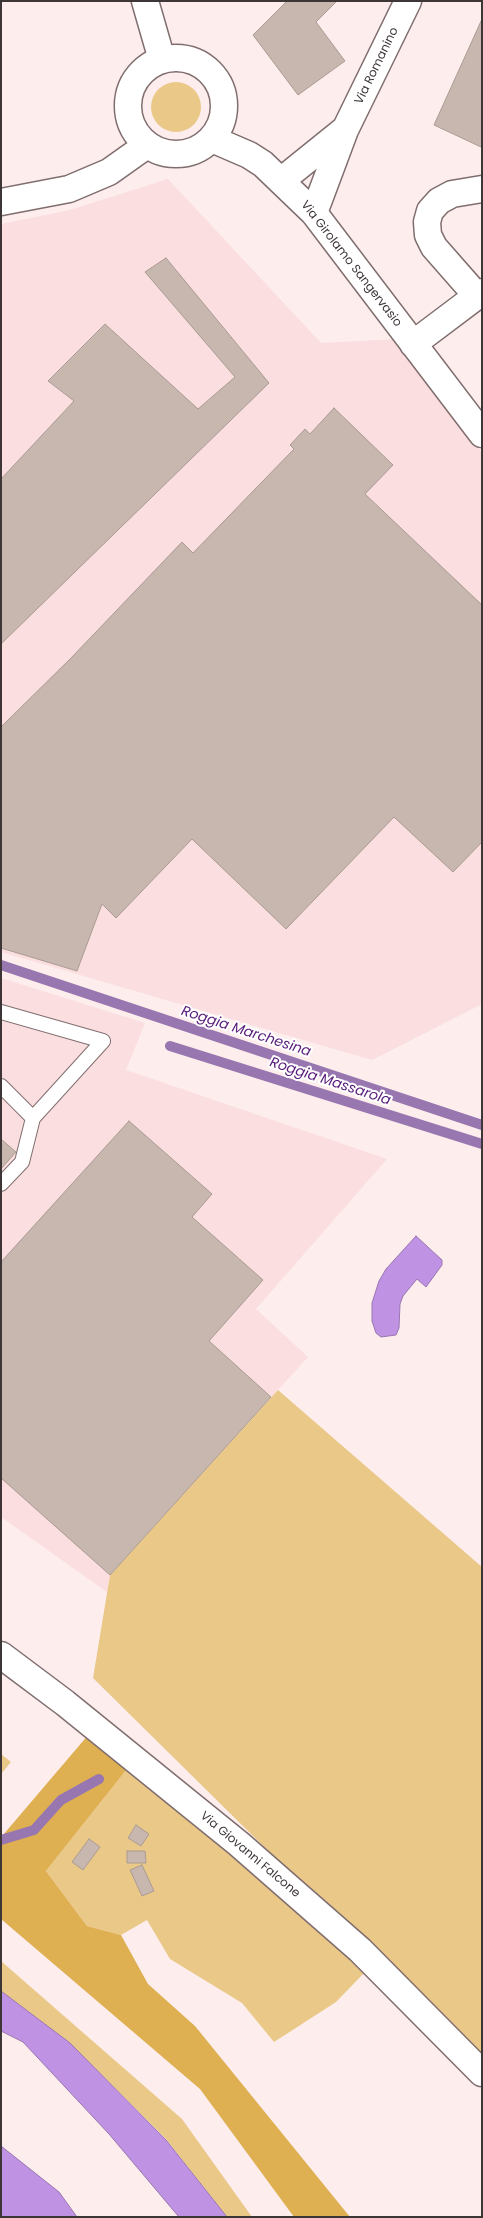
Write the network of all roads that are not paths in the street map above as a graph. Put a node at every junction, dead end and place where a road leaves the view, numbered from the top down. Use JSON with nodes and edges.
{"nodes":[{"id":1,"x":145,"y":1,"type":"edge"},
{"id":2,"x":408,"y":1,"type":"edge"},
{"id":3,"x":162,"y":60,"type":"junction"},
{"id":4,"x":345,"y":130,"type":"junction"},
{"id":5,"x":212,"y":139,"type":"junction"},
{"id":6,"x":147,"y":145,"type":"junction"},
{"id":7,"x":282,"y":180,"type":"junction"},
{"id":8,"x":482,"y":189,"type":"edge"},
{"id":9,"x":1,"y":202,"type":"edge"},
{"id":10,"x":314,"y":213,"type":"junction"},
{"id":11,"x":479,"y":294,"type":"edge"},
{"id":12,"x":413,"y":344,"type":"junction"},
{"id":13,"x":482,"y":434,"type":"edge"},
{"id":14,"x":1,"y":1012,"type":"edge"},
{"id":15,"x":1,"y":1086,"type":"edge"},
{"id":16,"x":33,"y":1118,"type":"junction"},
{"id":17,"x":1,"y":1184,"type":"edge"},
{"id":18,"x":1,"y":1656,"type":"edge"},
{"id":19,"x":482,"y":2073,"type":"edge"}],
"edges":[{"from":1,"to":3,"type":"street"},
{"from":2,"to":4,"type":"street","name":"Via Romanino"},
{"from":3,"to":5,"type":"street"},
{"from":3,"to":6,"type":"street"},
{"from":4,"to":7,"type":"street","name":"Via Romanino"},
{"from":4,"to":10,"type":"street","name":"Via Romanino"},
{"from":5,"to":6,"type":"street"},
{"from":5,"to":7,"type":"street","name":"Via Girolamo Sangervasio"},
{"from":6,"to":9,"type":"street"},
{"from":7,"to":10,"type":"street","name":"Via Girolamo Sangervasio"},
{"from":8,"to":11,"type":"street"},
{"from":10,"to":12,"type":"street","name":"Via Girolamo Sangervasio"},
{"from":11,"to":12,"type":"street"},
{"from":12,"to":13,"type":"street","name":"Via Girolamo Sangervasio"},
{"from":14,"to":16,"type":"lane"},
{"from":15,"to":16,"type":"lane"},
{"from":16,"to":17,"type":"lane"},
{"from":18,"to":19,"type":"street","name":"Via Giovanni Falcone"}]}
